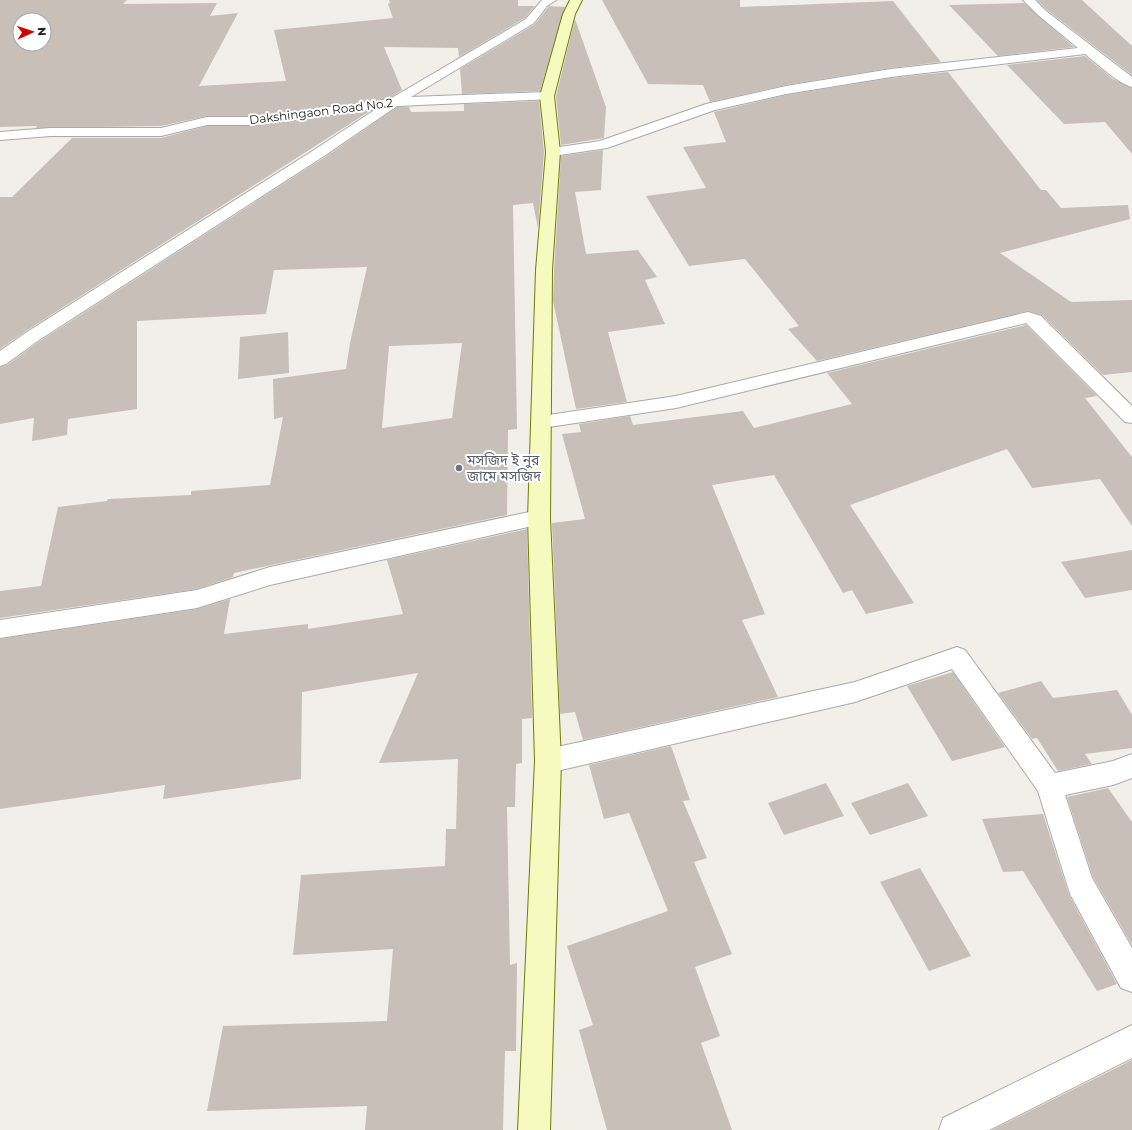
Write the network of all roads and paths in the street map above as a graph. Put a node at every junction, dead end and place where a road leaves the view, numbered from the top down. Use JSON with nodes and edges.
{"nodes":[{"id":1,"x":550,"y":0,"type":"edge"},
{"id":2,"x":576,"y":0,"type":"edge"},
{"id":3,"x":1029,"y":0,"type":"edge"},
{"id":4,"x":1089,"y":50,"type":"junction"},
{"id":5,"x":1132,"y":83,"type":"edge"},
{"id":6,"x":547,"y":96,"type":"junction"},
{"id":7,"x":394,"y":102,"type":"junction"},
{"id":8,"x":0,"y":136,"type":"edge"},
{"id":9,"x":553,"y":152,"type":"junction"},
{"id":10,"x":0,"y":360,"type":"edge"},
{"id":11,"x":1132,"y":417,"type":"edge"},
{"id":12,"x":542,"y":422,"type":"junction"},
{"id":13,"x":539,"y":518,"type":"junction"},
{"id":14,"x":0,"y":629,"type":"edge"},
{"id":15,"x":548,"y":761,"type":"junction"},
{"id":16,"x":1132,"y":766,"type":"edge"},
{"id":17,"x":1048,"y":786,"type":"junction"},
{"id":18,"x":1132,"y":977,"type":"edge"},
{"id":19,"x":1132,"y":1040,"type":"edge"},
{"id":20,"x":534,"y":1130,"type":"edge"},
{"id":21,"x":955,"y":1130,"type":"edge"}],
"edges":[{"from":1,"to":7,"type":"street"},
{"from":2,"to":6,"type":"street"},
{"from":3,"to":4,"type":"street"},
{"from":4,"to":5,"type":"street"},
{"from":4,"to":9,"type":"street"},
{"from":6,"to":7,"type":"street","name":"Dakshingaon Road No.2"},
{"from":6,"to":9,"type":"street"},
{"from":7,"to":8,"type":"street","name":"Dakshingaon Road No.2"},
{"from":7,"to":10,"type":"street"},
{"from":9,"to":12,"type":"street"},
{"from":11,"to":12,"type":"street"},
{"from":12,"to":13,"type":"street"},
{"from":13,"to":14,"type":"street"},
{"from":13,"to":15,"type":"street"},
{"from":15,"to":17,"type":"street"},
{"from":15,"to":20,"type":"street"},
{"from":16,"to":17,"type":"street"},
{"from":17,"to":18,"type":"street"},
{"from":19,"to":21,"type":"street"}]}
